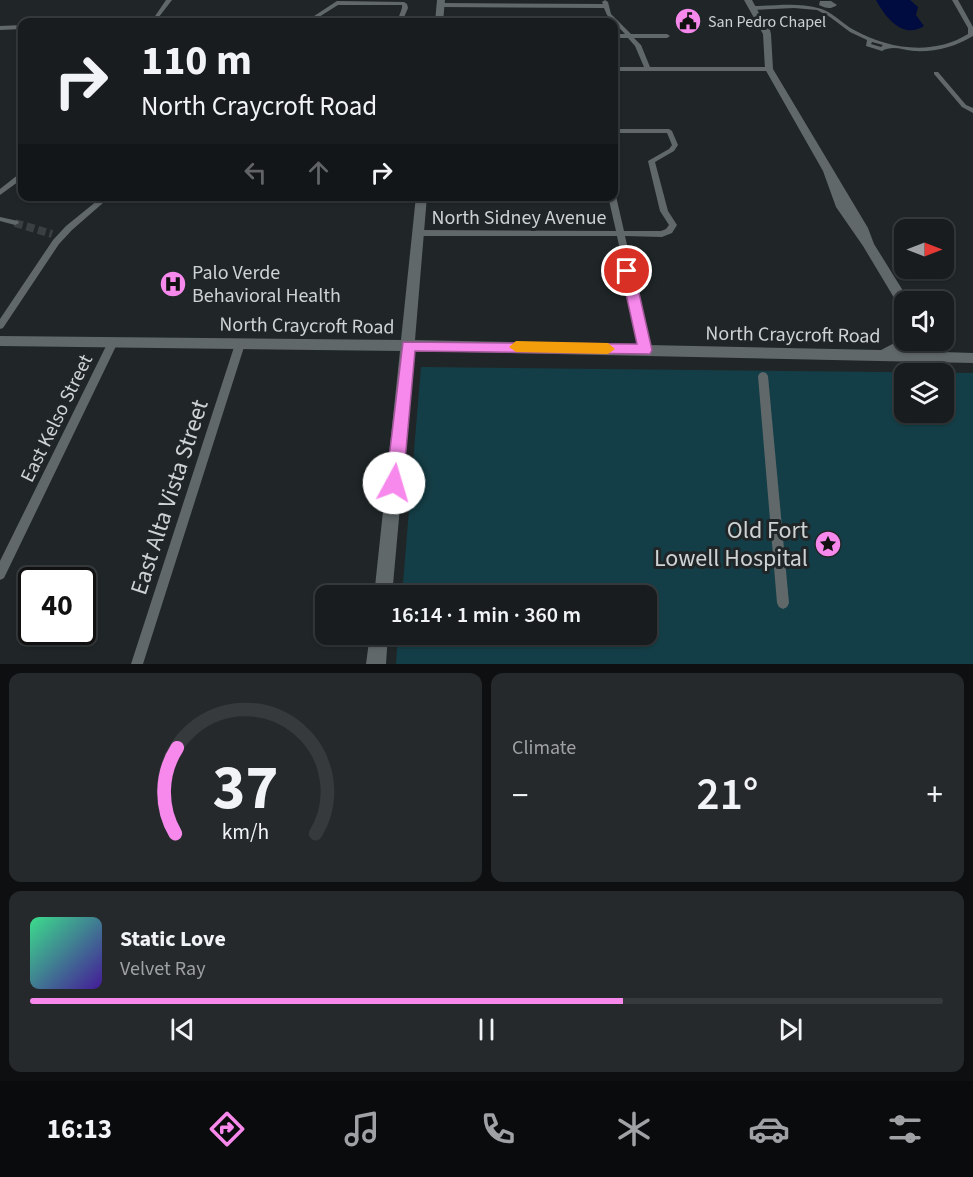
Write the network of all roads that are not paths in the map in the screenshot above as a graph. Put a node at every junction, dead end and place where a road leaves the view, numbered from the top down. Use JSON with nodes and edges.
{"nodes":[{"id":1,"x":169,"y":0,"type":"edge"},
{"id":2,"x":748,"y":0,"type":"edge"},
{"id":3,"x":955,"y":0,"type":"edge"},
{"id":4,"x":441,"y":3,"type":"edge"},
{"id":5,"x":605,"y":3,"type":"edge"},
{"id":6,"x":755,"y":12,"type":"junction"},
{"id":7,"x":156,"y":18,"type":"edge"},
{"id":8,"x":314,"y":18,"type":"edge"},
{"id":9,"x":401,"y":18,"type":"edge"},
{"id":10,"x":439,"y":18,"type":"edge"},
{"id":11,"x":612,"y":18,"type":"edge"},
{"id":12,"x":618,"y":24,"type":"edge"},
{"id":13,"x":18,"y":27,"type":"edge"},
{"id":14,"x":0,"y":28,"type":"edge"},
{"id":15,"x":972,"y":35,"type":"edge"},
{"id":16,"x":618,"y":36,"type":"edge"},
{"id":17,"x":628,"y":36,"type":"junction"},
{"id":18,"x":667,"y":36,"type":"dead end"},
{"id":19,"x":647,"y":68,"type":"junction"},
{"id":20,"x":618,"y":69,"type":"edge"},
{"id":21,"x":769,"y":69,"type":"junction"},
{"id":22,"x":936,"y":73,"type":"dead end"},
{"id":23,"x":973,"y":111,"type":"edge"},
{"id":24,"x":618,"y":132,"type":"edge"},
{"id":25,"x":18,"y":179,"type":"edge"},
{"id":26,"x":0,"y":193,"type":"edge"},
{"id":27,"x":101,"y":201,"type":"edge"},
{"id":28,"x":422,"y":201,"type":"edge"},
{"id":29,"x":613,"y":201,"type":"edge"},
{"id":30,"x":3,"y":220,"type":"edge"},
{"id":31,"x":15,"y":223,"type":"tunnel mouth"},
{"id":32,"x":419,"y":233,"type":"junction"},
{"id":33,"x":619,"y":234,"type":"junction"},
{"id":34,"x":897,"y":291,"type":"edge"},
{"id":35,"x":0,"y":326,"type":"edge"},
{"id":36,"x":0,"y":341,"type":"edge"},
{"id":37,"x":113,"y":342,"type":"junction"},
{"id":38,"x":240,"y":344,"type":"junction"},
{"id":39,"x":408,"y":345,"type":"junction"},
{"id":40,"x":894,"y":349,"type":"edge"},
{"id":41,"x":645,"y":350,"type":"junction"},
{"id":42,"x":934,"y":351,"type":"edge"},
{"id":43,"x":880,"y":356,"type":"junction"},
{"id":44,"x":938,"y":357,"type":"junction"},
{"id":45,"x":973,"y":358,"type":"edge"},
{"id":46,"x":764,"y":376,"type":"dead end"},
{"id":47,"x":0,"y":574,"type":"edge"},
{"id":48,"x":384,"y":585,"type":"edge"},
{"id":49,"x":783,"y":603,"type":"dead end"},
{"id":50,"x":378,"y":645,"type":"edge"},
{"id":51,"x":137,"y":664,"type":"edge"},
{"id":52,"x":376,"y":664,"type":"edge"}],
"edges":[{"from":1,"to":7,"type":"street"},
{"from":2,"to":6,"type":"street"},
{"from":3,"to":15,"type":"street"},
{"from":4,"to":5,"type":"street"},
{"from":4,"to":10,"type":"street"},
{"from":5,"to":11,"type":"street"},
{"from":6,"to":15,"type":"street"},
{"from":6,"to":21,"type":"street"},
{"from":8,"to":9,"type":"street"},
{"from":12,"to":17,"type":"street"},
{"from":13,"to":14,"type":"street"},
{"from":16,"to":17,"type":"street"},
{"from":17,"to":18,"type":"street"},
{"from":17,"to":19,"type":"street"},
{"from":19,"to":20,"type":"street"},
{"from":19,"to":21,"type":"street"},
{"from":21,"to":34,"type":"street"},
{"from":22,"to":23,"type":"street"},
{"from":24,"to":33,"type":"street","name":"North Sidney Avenue"},
{"from":25,"to":26,"type":"street"},
{"from":27,"to":35,"type":"street"},
{"from":28,"to":32,"type":"street"},
{"from":29,"to":33,"type":"street"},
{"from":30,"to":31,"type":"street"},
{"from":32,"to":33,"type":"street","name":"North Sidney Avenue"},
{"from":32,"to":39,"type":"street"},
{"from":33,"to":41,"type":"street"},
{"from":36,"to":37,"type":"street","name":"North Craycroft Road"},
{"from":37,"to":38,"type":"street","name":"North Craycroft Road"},
{"from":37,"to":47,"type":"street","name":"East Kelso Street"},
{"from":38,"to":39,"type":"street","name":"North Craycroft Road"},
{"from":38,"to":51,"type":"street","name":"East Alta Vista Street"},
{"from":39,"to":41,"type":"street","name":"North Craycroft Road"},
{"from":39,"to":48,"type":"street"},
{"from":40,"to":43,"type":"street"},
{"from":41,"to":43,"type":"street","name":"North Craycroft Road"},
{"from":42,"to":44,"type":"street"},
{"from":43,"to":44,"type":"street","name":"North Craycroft Road"},
{"from":44,"to":45,"type":"street","name":"North Craycroft Road"},
{"from":46,"to":49,"type":"street"},
{"from":50,"to":52,"type":"street"}]}
